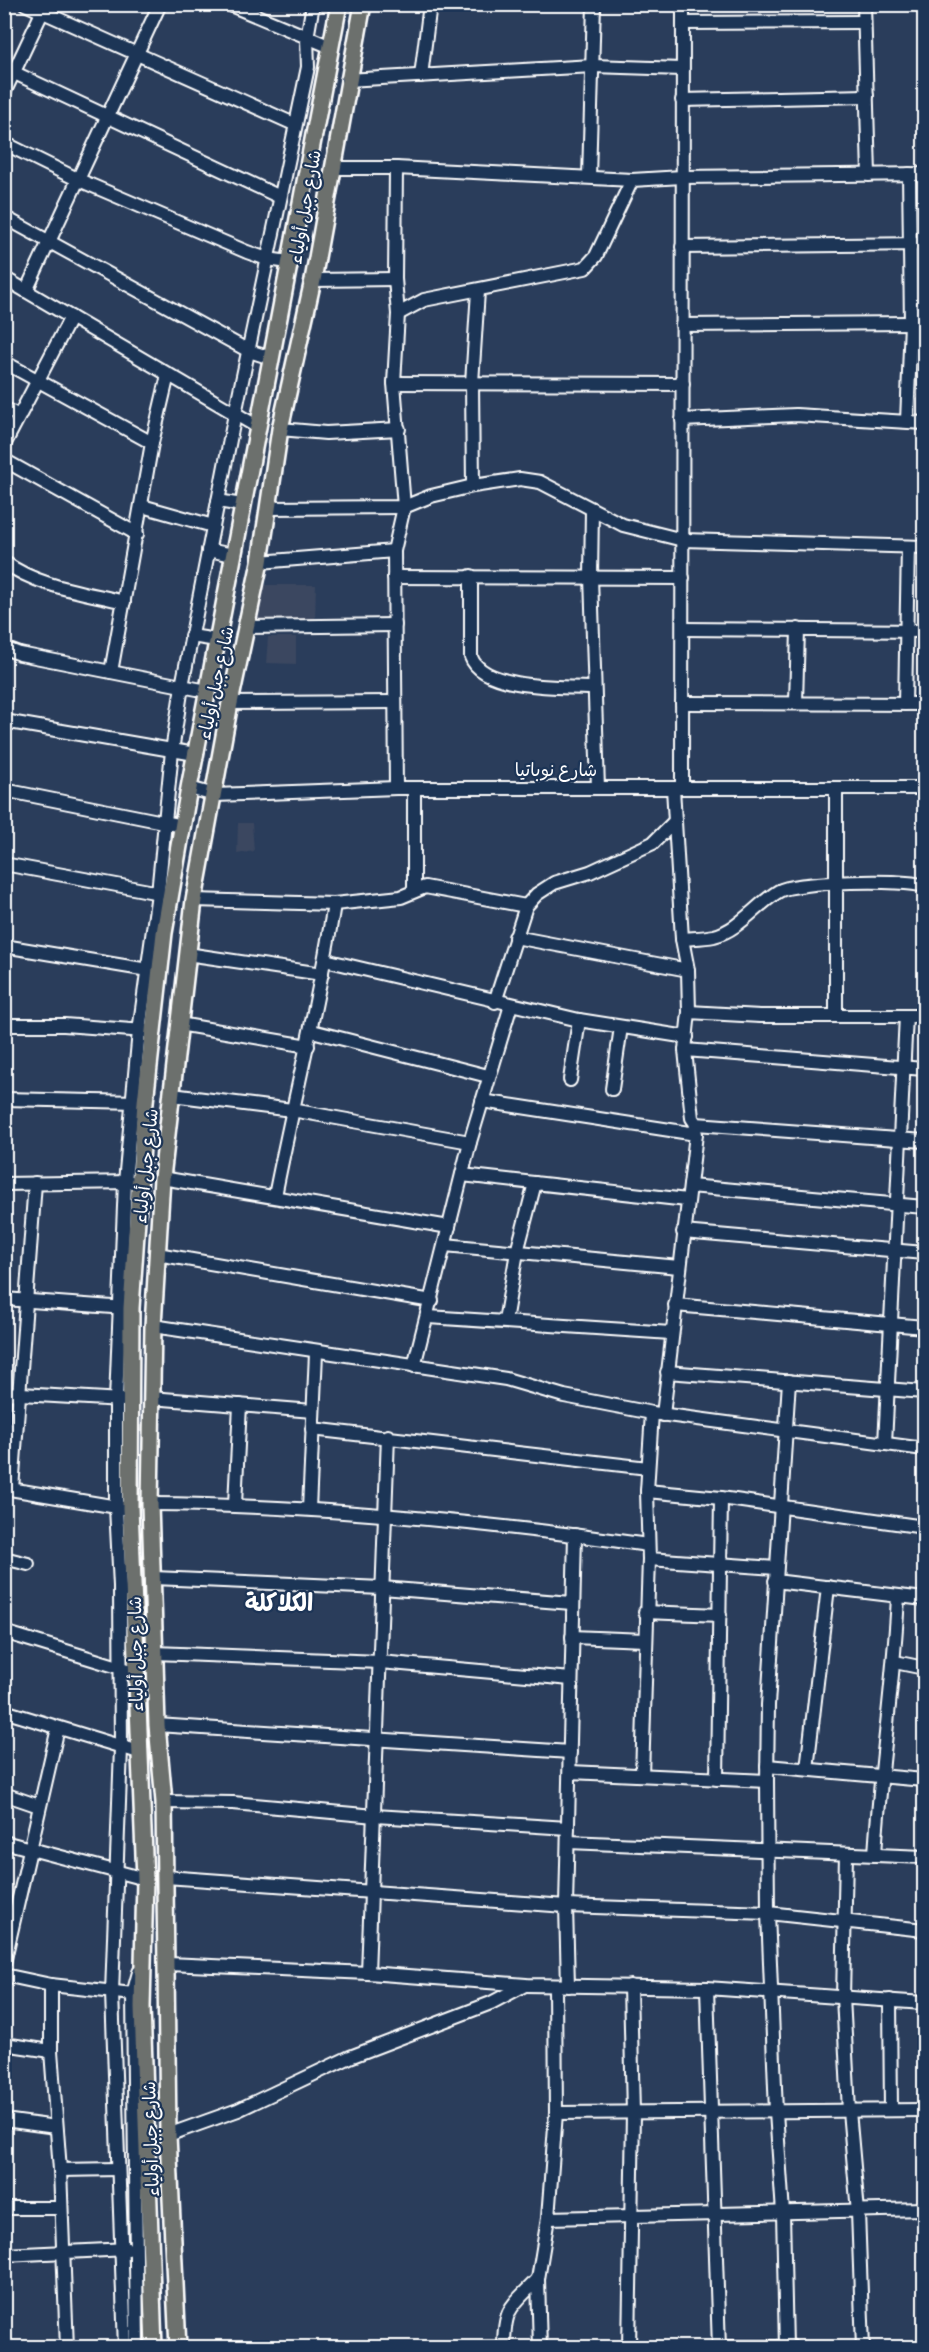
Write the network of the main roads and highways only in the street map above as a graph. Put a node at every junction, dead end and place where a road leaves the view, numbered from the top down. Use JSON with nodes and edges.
{"nodes":[{"id":1,"x":339,"y":4,"type":"edge"},
{"id":2,"x":363,"y":4,"type":"edge"},
{"id":3,"x":154,"y":2348,"type":"edge"},
{"id":4,"x":178,"y":2348,"type":"edge"}],
"edges":[{"from":1,"to":3,"type":"main road","name":"شارع جبل أولياء"},
{"from":2,"to":4,"type":"main road","name":"شارع جبل أولياء"}]}
